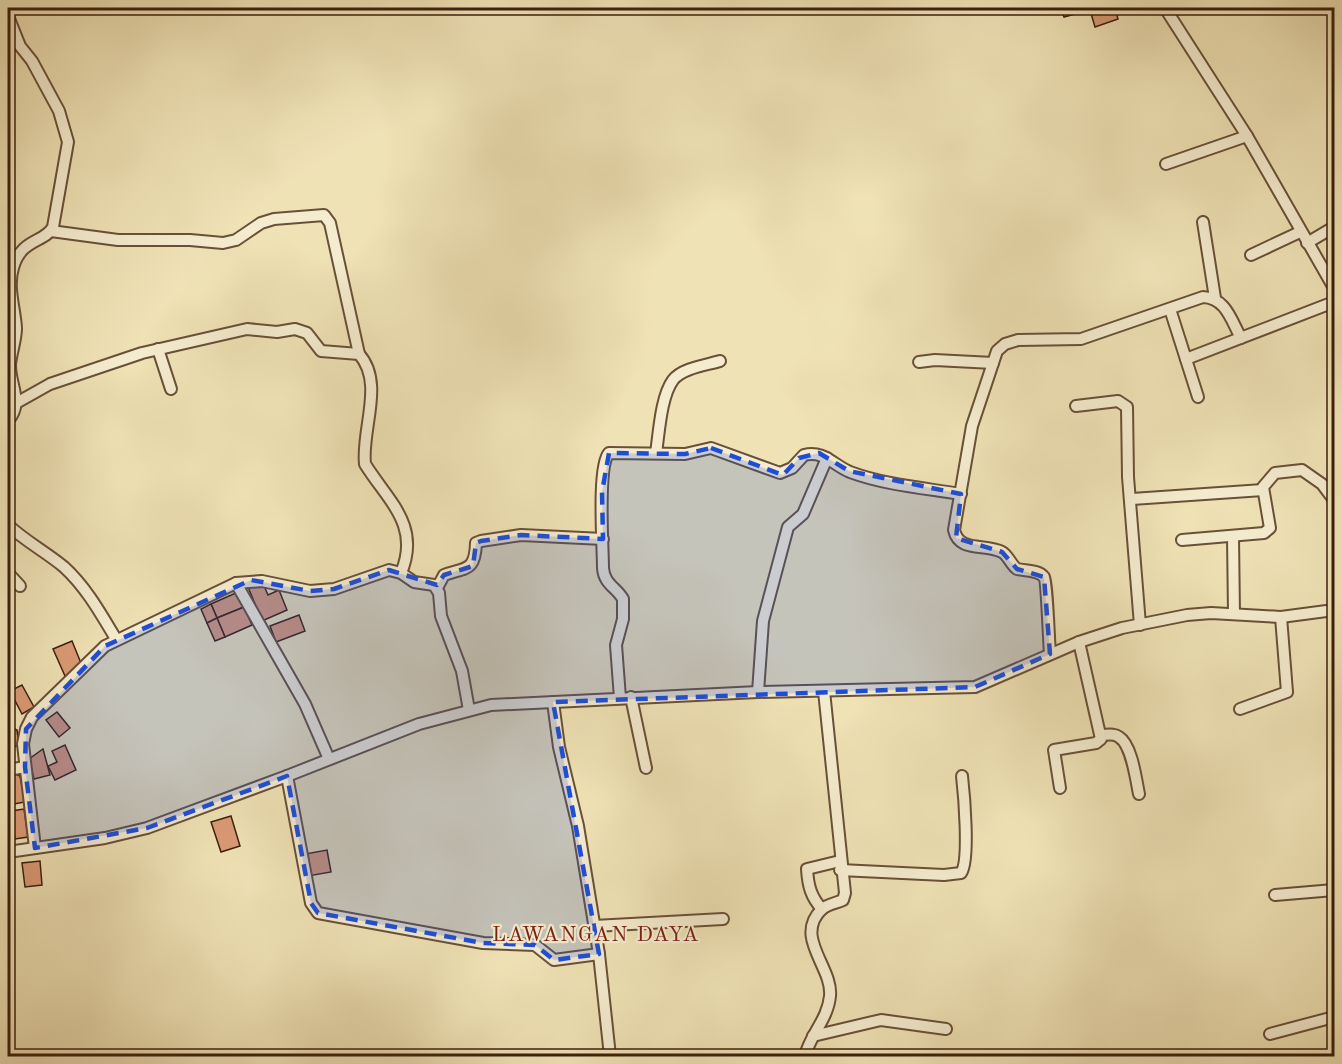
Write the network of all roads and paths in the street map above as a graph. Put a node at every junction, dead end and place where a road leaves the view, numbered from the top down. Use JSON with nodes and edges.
{"nodes":[{"id":1,"x":1165,"y":8,"type":"edge"},
{"id":2,"x":8,"y":16,"type":"edge"},
{"id":3,"x":1247,"y":136,"type":"junction"},
{"id":4,"x":1166,"y":164,"type":"dead end"},
{"id":5,"x":1203,"y":222,"type":"dead end"},
{"id":6,"x":1335,"y":227,"type":"edge"},
{"id":7,"x":51,"y":231,"type":"junction"},
{"id":8,"x":1300,"y":232,"type":"junction"},
{"id":9,"x":1307,"y":243,"type":"junction"},
{"id":10,"x":1251,"y":255,"type":"dead end"},
{"id":11,"x":10,"y":269,"type":"edge"},
{"id":12,"x":1335,"y":288,"type":"edge"},
{"id":13,"x":1215,"y":298,"type":"junction"},
{"id":14,"x":1335,"y":302,"type":"edge"},
{"id":15,"x":1170,"y":309,"type":"junction"},
{"id":16,"x":1241,"y":338,"type":"junction"},
{"id":17,"x":158,"y":349,"type":"junction"},
{"id":18,"x":359,"y":354,"type":"junction"},
{"id":19,"x":1186,"y":359,"type":"junction"},
{"id":20,"x":720,"y":361,"type":"dead end"},
{"id":21,"x":919,"y":362,"type":"dead end"},
{"id":22,"x":993,"y":363,"type":"junction"},
{"id":23,"x":9,"y":367,"type":"edge"},
{"id":24,"x":171,"y":389,"type":"dead end"},
{"id":25,"x":1198,"y":397,"type":"dead end"},
{"id":26,"x":18,"y":402,"type":"junction"},
{"id":27,"x":1076,"y":406,"type":"dead end"},
{"id":28,"x":8,"y":422,"type":"edge"},
{"id":29,"x":656,"y":453,"type":"junction"},
{"id":30,"x":827,"y":458,"type":"junction"},
{"id":31,"x":1263,"y":490,"type":"junction"},
{"id":32,"x":961,"y":494,"type":"junction"},
{"id":33,"x":1132,"y":499,"type":"junction"},
{"id":34,"x":1335,"y":500,"type":"edge"},
{"id":35,"x":8,"y":525,"type":"edge"},
{"id":36,"x":1233,"y":537,"type":"junction"},
{"id":37,"x":603,"y":539,"type":"junction"},
{"id":38,"x":1182,"y":540,"type":"dead end"},
{"id":39,"x":8,"y":573,"type":"edge"},
{"id":40,"x":401,"y":573,"type":"junction"},
{"id":41,"x":236,"y":583,"type":"junction"},
{"id":42,"x":20,"y":586,"type":"dead end"},
{"id":43,"x":437,"y":588,"type":"junction"},
{"id":44,"x":1335,"y":610,"type":"edge"},
{"id":45,"x":1234,"y":614,"type":"junction"},
{"id":46,"x":1281,"y":617,"type":"junction"},
{"id":47,"x":1140,"y":625,"type":"junction"},
{"id":48,"x":116,"y":639,"type":"junction"},
{"id":49,"x":1078,"y":642,"type":"junction"},
{"id":50,"x":1050,"y":654,"type":"junction"},
{"id":51,"x":758,"y":692,"type":"junction"},
{"id":52,"x":824,"y":692,"type":"junction"},
{"id":53,"x":625,"y":697,"type":"junction"},
{"id":54,"x":553,"y":702,"type":"junction"},
{"id":55,"x":1240,"y":709,"type":"dead end"},
{"id":56,"x":469,"y":710,"type":"junction"},
{"id":57,"x":1101,"y":735,"type":"junction"},
{"id":58,"x":329,"y":759,"type":"junction"},
{"id":59,"x":25,"y":767,"type":"junction"},
{"id":60,"x":646,"y":768,"type":"dead end"},
{"id":61,"x":8,"y":770,"type":"edge"},
{"id":62,"x":962,"y":776,"type":"dead end"},
{"id":63,"x":287,"y":777,"type":"junction"},
{"id":64,"x":1060,"y":788,"type":"dead end"},
{"id":65,"x":1139,"y":794,"type":"dead end"},
{"id":66,"x":35,"y":848,"type":"junction"},
{"id":67,"x":8,"y":852,"type":"edge"},
{"id":68,"x":840,"y":865,"type":"junction"},
{"id":69,"x":1335,"y":890,"type":"edge"},
{"id":70,"x":1275,"y":895,"type":"dead end"},
{"id":71,"x":822,"y":909,"type":"junction"},
{"id":72,"x":723,"y":919,"type":"dead end"},
{"id":73,"x":594,"y":926,"type":"junction"},
{"id":74,"x":599,"y":954,"type":"junction"},
{"id":75,"x":1335,"y":1017,"type":"edge"},
{"id":76,"x":946,"y":1029,"type":"dead end"},
{"id":77,"x":1270,"y":1034,"type":"dead end"},
{"id":78,"x":813,"y":1036,"type":"junction"},
{"id":79,"x":750,"y":1050,"type":"dead end"},
{"id":80,"x":610,"y":1056,"type":"edge"},
{"id":81,"x":729,"y":1056,"type":"edge"},
{"id":82,"x":805,"y":1056,"type":"edge"}],
"edges":[{"from":1,"to":3,"type":"street"},
{"from":2,"to":7,"type":"street"},
{"from":3,"to":4,"type":"street"},
{"from":3,"to":8,"type":"street"},
{"from":5,"to":13,"type":"street"},
{"from":6,"to":9,"type":"street"},
{"from":7,"to":11,"type":"street"},
{"from":7,"to":18,"type":"street"},
{"from":8,"to":9,"type":"street"},
{"from":8,"to":10,"type":"street"},
{"from":9,"to":12,"type":"street"},
{"from":11,"to":23,"type":"street"},
{"from":13,"to":15,"type":"street"},
{"from":13,"to":16,"type":"street"},
{"from":14,"to":16,"type":"street"},
{"from":15,"to":19,"type":"street"},
{"from":15,"to":22,"type":"street"},
{"from":16,"to":19,"type":"street"},
{"from":17,"to":18,"type":"street"},
{"from":17,"to":24,"type":"street"},
{"from":17,"to":26,"type":"street"},
{"from":18,"to":40,"type":"street"},
{"from":19,"to":25,"type":"street"},
{"from":20,"to":29,"type":"street"},
{"from":21,"to":22,"type":"street"},
{"from":22,"to":32,"type":"street"},
{"from":23,"to":26,"type":"street"},
{"from":26,"to":28,"type":"street"},
{"from":27,"to":33,"type":"street"},
{"from":29,"to":30,"type":"street"},
{"from":29,"to":37,"type":"street"},
{"from":30,"to":32,"type":"street"},
{"from":30,"to":51,"type":"street"},
{"from":31,"to":33,"type":"street"},
{"from":31,"to":34,"type":"street"},
{"from":31,"to":36,"type":"street"},
{"from":32,"to":50,"type":"street"},
{"from":33,"to":47,"type":"street"},
{"from":35,"to":48,"type":"street"},
{"from":36,"to":38,"type":"street"},
{"from":36,"to":45,"type":"street"},
{"from":37,"to":43,"type":"street"},
{"from":37,"to":53,"type":"street"},
{"from":39,"to":42,"type":"street"},
{"from":40,"to":41,"type":"street"},
{"from":40,"to":43,"type":"street"},
{"from":41,"to":48,"type":"street"},
{"from":41,"to":58,"type":"street"},
{"from":43,"to":56,"type":"street"},
{"from":44,"to":46,"type":"street"},
{"from":45,"to":46,"type":"street"},
{"from":45,"to":47,"type":"street"},
{"from":46,"to":55,"type":"street"},
{"from":47,"to":49,"type":"street"},
{"from":48,"to":59,"type":"street"},
{"from":49,"to":50,"type":"street"},
{"from":49,"to":57,"type":"street"},
{"from":50,"to":52,"type":"street"},
{"from":51,"to":52,"type":"street"},
{"from":51,"to":53,"type":"street"},
{"from":52,"to":68,"type":"street"},
{"from":53,"to":54,"type":"street"},
{"from":53,"to":60,"type":"street"},
{"from":54,"to":56,"type":"street"},
{"from":54,"to":73,"type":"street"},
{"from":56,"to":58,"type":"street"},
{"from":57,"to":64,"type":"street"},
{"from":57,"to":65,"type":"street"},
{"from":58,"to":63,"type":"street"},
{"from":59,"to":61,"type":"street"},
{"from":59,"to":66,"type":"street"},
{"from":62,"to":68,"type":"street"},
{"from":63,"to":66,"type":"street"},
{"from":63,"to":74,"type":"street"},
{"from":66,"to":67,"type":"street"},
{"from":68,"to":71,"type":"street"},
{"from":68,"to":71,"type":"street"},
{"from":69,"to":70,"type":"street"},
{"from":71,"to":78,"type":"street"},
{"from":72,"to":73,"type":"street"},
{"from":73,"to":74,"type":"street"},
{"from":74,"to":80,"type":"street"},
{"from":75,"to":77,"type":"street"},
{"from":76,"to":78,"type":"street"},
{"from":78,"to":82,"type":"street"},
{"from":79,"to":81,"type":"path"}]}
